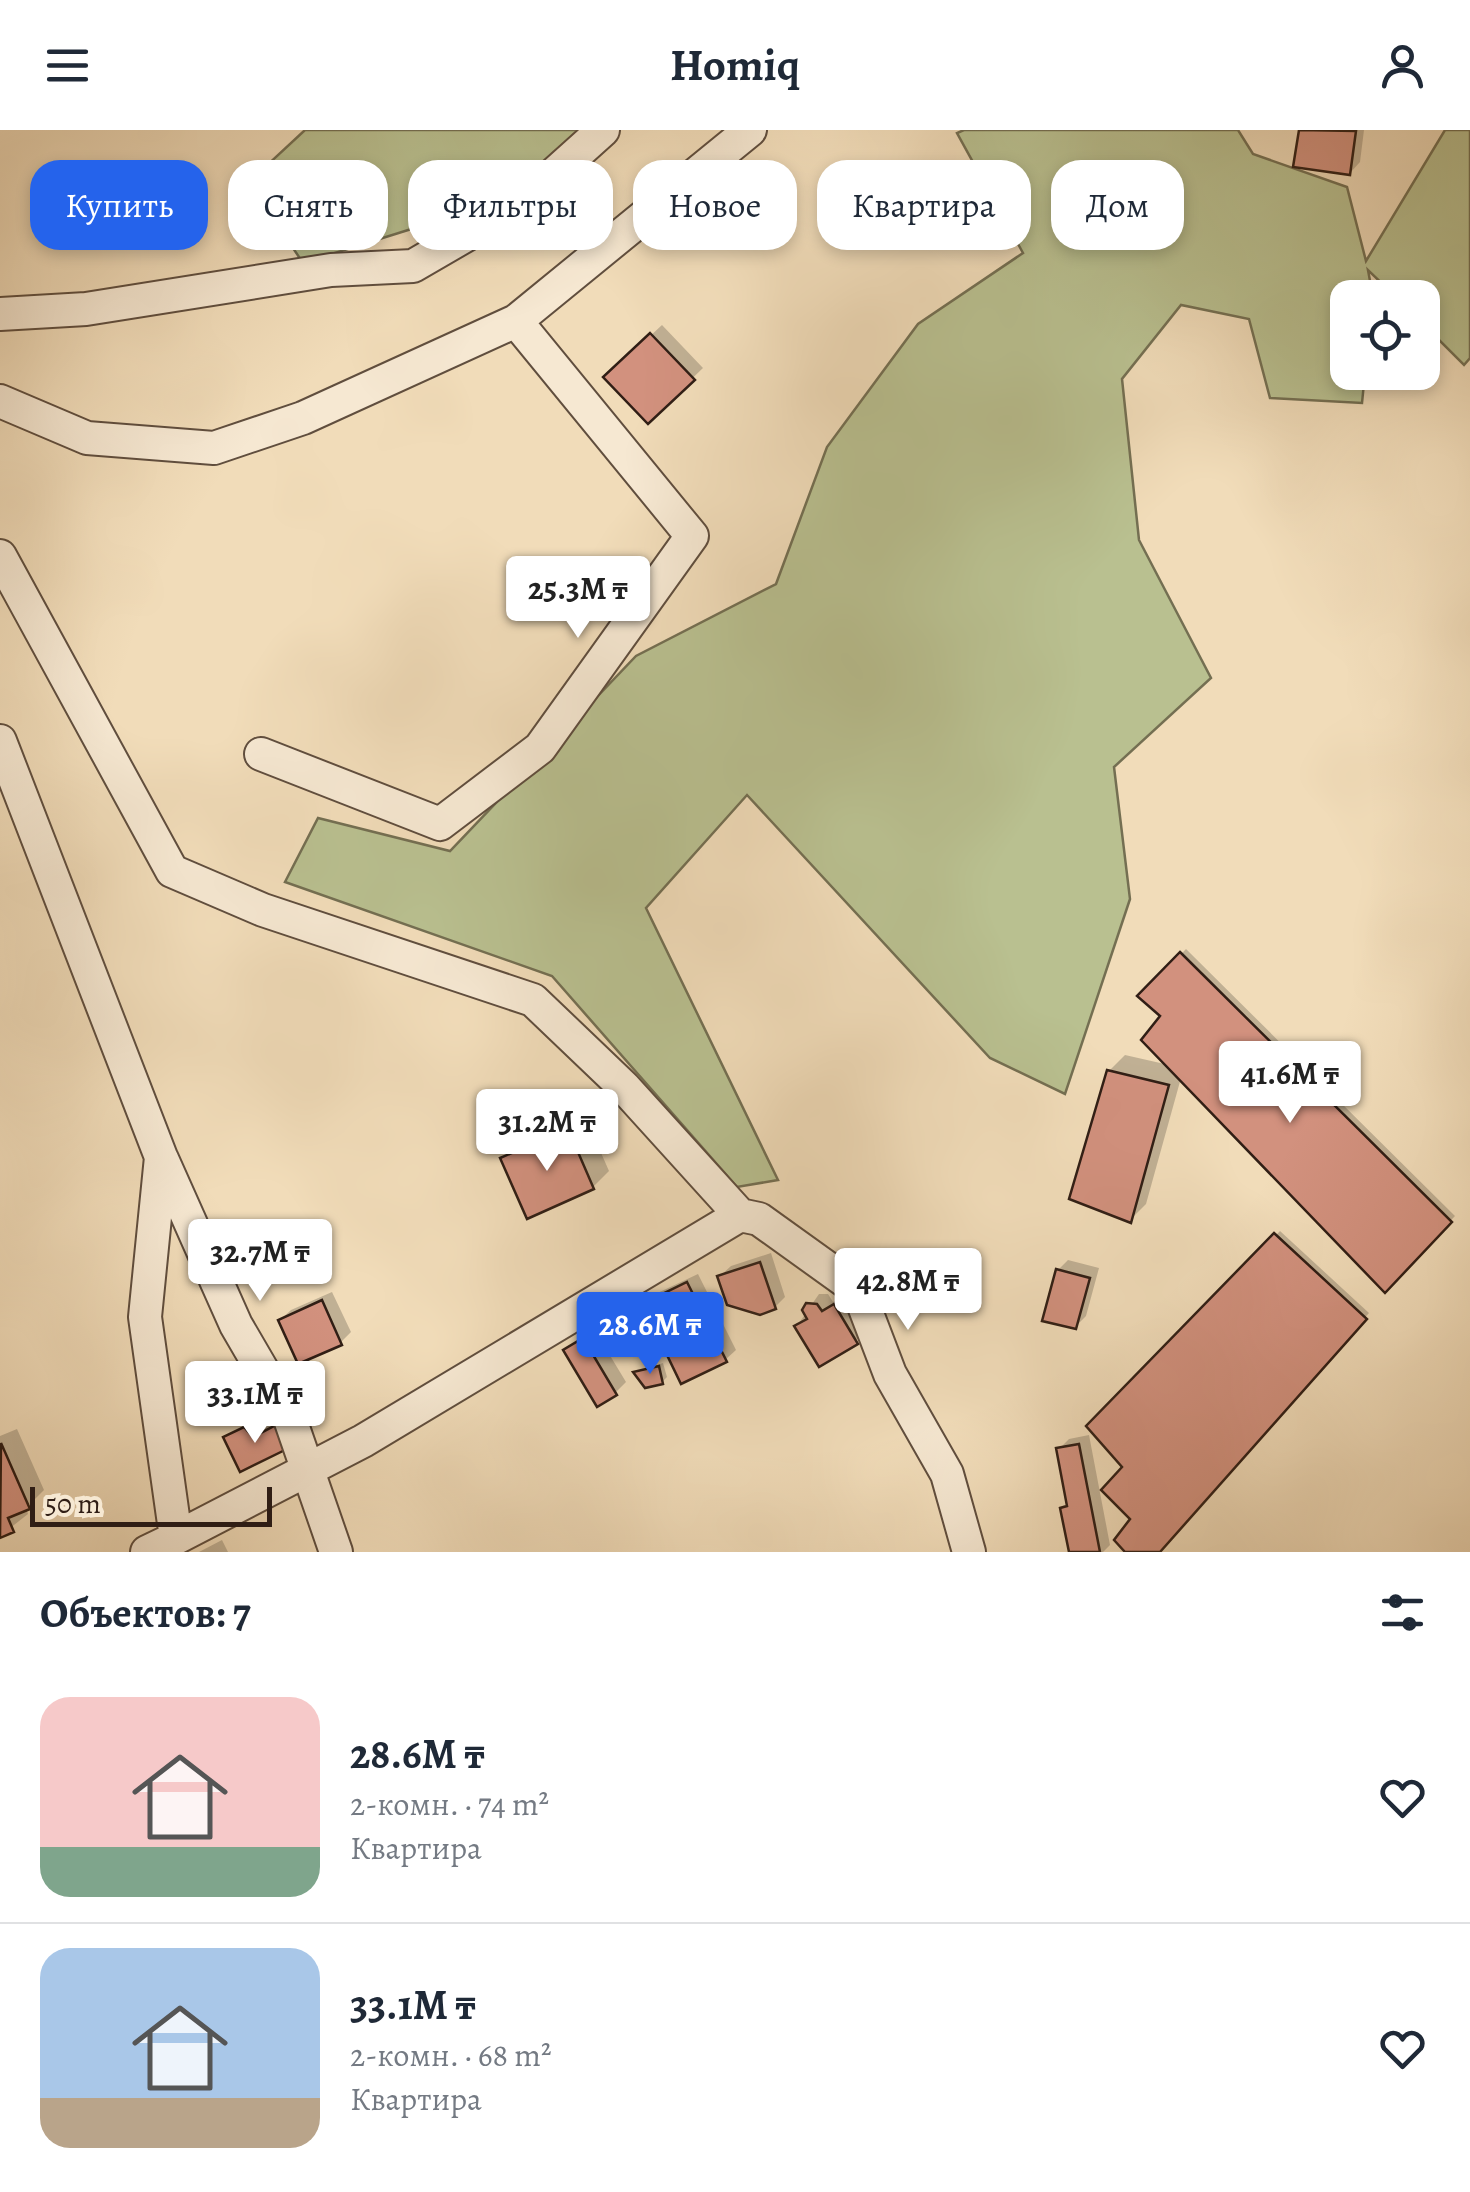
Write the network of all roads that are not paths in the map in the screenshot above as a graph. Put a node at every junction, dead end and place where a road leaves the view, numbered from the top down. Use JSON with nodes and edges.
{"nodes":[{"id":1,"x":604,"y":130,"type":"edge"},
{"id":2,"x":750,"y":130,"type":"edge"},
{"id":3,"x":0,"y":314,"type":"edge"},
{"id":4,"x":516,"y":321,"type":"junction"},
{"id":5,"x":0,"y":401,"type":"edge"},
{"id":6,"x":0,"y":556,"type":"edge"},
{"id":7,"x":0,"y":742,"type":"edge"},
{"id":8,"x":261,"y":754,"type":"dead end"},
{"id":9,"x":161,"y":1157,"type":"junction"},
{"id":10,"x":740,"y":1215,"type":"junction"},
{"id":11,"x":308,"y":1470,"type":"junction"},
{"id":12,"x":162,"y":1545,"type":"edge"},
{"id":13,"x":336,"y":1552,"type":"edge"},
{"id":14,"x":969,"y":1552,"type":"edge"}],
"edges":[{"from":1,"to":3,"type":"street"},
{"from":2,"to":4,"type":"street"},
{"from":4,"to":5,"type":"street"},
{"from":4,"to":8,"type":"street"},
{"from":6,"to":10,"type":"street"},
{"from":7,"to":9,"type":"street"},
{"from":9,"to":11,"type":"street"},
{"from":9,"to":12,"type":"street"},
{"from":10,"to":11,"type":"street"},
{"from":10,"to":14,"type":"street"},
{"from":11,"to":12,"type":"street"},
{"from":11,"to":13,"type":"street"}]}
